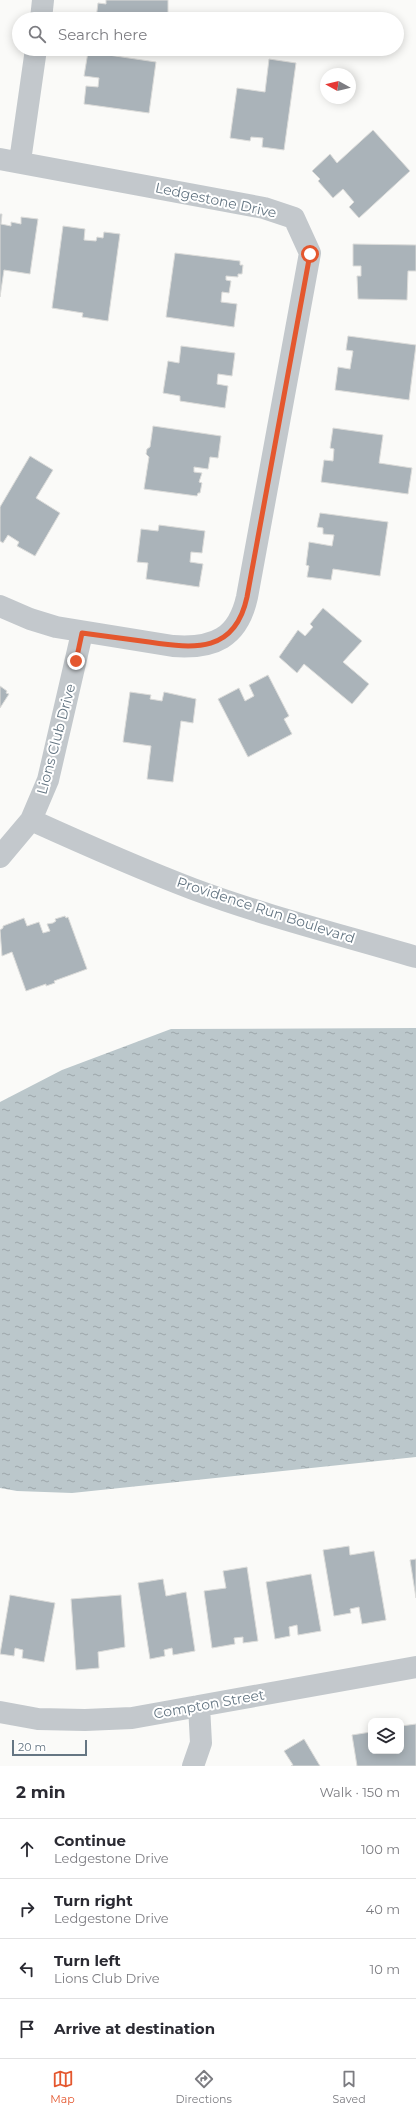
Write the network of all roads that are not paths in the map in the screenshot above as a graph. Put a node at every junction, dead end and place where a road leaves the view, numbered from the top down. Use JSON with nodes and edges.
{"nodes":[{"id":1,"x":43,"y":0,"type":"edge"},
{"id":2,"x":42,"y":12,"type":"edge"},
{"id":3,"x":34,"y":56,"type":"edge"},
{"id":4,"x":10,"y":160,"type":"edge"},
{"id":5,"x":0,"y":606,"type":"edge"},
{"id":6,"x":82,"y":633,"type":"junction"},
{"id":7,"x":31,"y":820,"type":"junction"},
{"id":8,"x":0,"y":857,"type":"edge"},
{"id":9,"x":416,"y":957,"type":"edge"},
{"id":10,"x":416,"y":1667,"type":"edge"},
{"id":11,"x":199,"y":1706,"type":"junction"},
{"id":12,"x":0,"y":1712,"type":"edge"},
{"id":13,"x":193,"y":1766,"type":"edge"}],
"edges":[{"from":1,"to":2,"type":"street"},
{"from":3,"to":4,"type":"street"},
{"from":4,"to":6,"type":"street","name":"Ledgestone Drive"},
{"from":5,"to":6,"type":"street","name":"Ledgestone Drive"},
{"from":6,"to":7,"type":"street","name":"Lions Club Drive"},
{"from":7,"to":8,"type":"street","name":"Lions Club Drive"},
{"from":7,"to":9,"type":"street","name":"Providence Run Boulevard"},
{"from":10,"to":11,"type":"street","name":"Compton Street"},
{"from":11,"to":12,"type":"street","name":"Compton Street"},
{"from":11,"to":13,"type":"street"}]}
